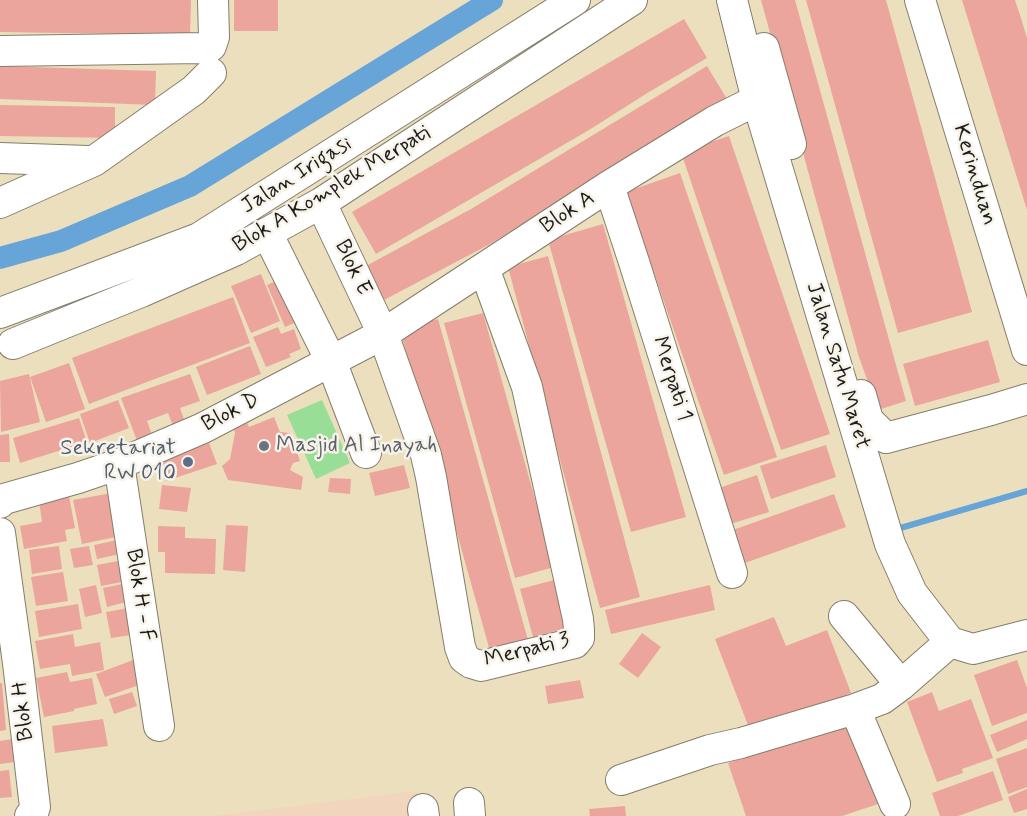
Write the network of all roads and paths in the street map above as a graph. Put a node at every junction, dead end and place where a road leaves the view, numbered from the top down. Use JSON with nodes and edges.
{"nodes":[{"id":1,"x":213,"y":0,"type":"edge"},
{"id":2,"x":575,"y":0,"type":"edge"},
{"id":3,"x":632,"y":0,"type":"edge"},
{"id":4,"x":732,"y":0,"type":"edge"},
{"id":5,"x":751,"y":0,"type":"edge"},
{"id":6,"x":920,"y":0,"type":"edge"},
{"id":7,"x":0,"y":51,"type":"edge"},
{"id":8,"x":211,"y":73,"type":"dead end"},
{"id":9,"x":757,"y":100,"type":"junction"},
{"id":10,"x":0,"y":158,"type":"edge"},
{"id":11,"x":94,"y":161,"type":"junction"},
{"id":12,"x":609,"y":186,"type":"junction"},
{"id":13,"x":0,"y":203,"type":"edge"},
{"id":14,"x":321,"y":203,"type":"junction"},
{"id":15,"x":267,"y":232,"type":"junction"},
{"id":16,"x":484,"y":268,"type":"junction"},
{"id":17,"x":1022,"y":312,"type":"edge"},
{"id":18,"x":0,"y":313,"type":"edge"},
{"id":19,"x":383,"y":334,"type":"junction"},
{"id":20,"x":13,"y":344,"type":"dead end"},
{"id":21,"x":1027,"y":350,"type":"edge"},
{"id":22,"x":331,"y":361,"type":"junction"},
{"id":23,"x":1027,"y":399,"type":"edge"},
{"id":24,"x":366,"y":453,"type":"dead end"},
{"id":25,"x":120,"y":464,"type":"junction"},
{"id":26,"x":2,"y":501,"type":"edge"},
{"id":27,"x":0,"y":540,"type":"edge"},
{"id":28,"x":732,"y":573,"type":"dead end"},
{"id":29,"x":844,"y":616,"type":"dead end"},
{"id":30,"x":1027,"y":635,"type":"edge"},
{"id":31,"x":950,"y":642,"type":"junction"},
{"id":32,"x":9,"y":665,"type":"edge"},
{"id":33,"x":901,"y":685,"type":"junction"},
{"id":34,"x":855,"y":709,"type":"junction"},
{"id":35,"x":159,"y":726,"type":"dead end"},
{"id":36,"x":621,"y":780,"type":"dead end"},
{"id":37,"x":896,"y":804,"type":"dead end"},
{"id":38,"x":30,"y":816,"type":"edge"}],
"edges":[{"from":1,"to":7,"type":"street"},
{"from":2,"to":18,"type":"street","name":"Jalan Irigasi"},
{"from":3,"to":14,"type":"street","name":"Blok A Komplek Merpati"},
{"from":4,"to":9,"type":"street","name":"Jalan Satu Maret"},
{"from":5,"to":23,"type":"street"},
{"from":6,"to":17,"type":"street","name":"Kerinduan"},
{"from":8,"to":11,"type":"street"},
{"from":9,"to":12,"type":"street","name":"Blok A"},
{"from":9,"to":31,"type":"street","name":"Jalan Satu Maret"},
{"from":10,"to":11,"type":"street"},
{"from":11,"to":13,"type":"street"},
{"from":12,"to":16,"type":"street","name":"Blok A"},
{"from":12,"to":28,"type":"street","name":"Merpati 1"},
{"from":14,"to":15,"type":"street","name":"Blok A Komplek Merpati"},
{"from":14,"to":19,"type":"street","name":"Blok E"},
{"from":15,"to":20,"type":"street","name":"Blok A Komplek Merpati"},
{"from":15,"to":22,"type":"street"},
{"from":16,"to":19,"type":"street","name":"Blok A"},
{"from":16,"to":19,"type":"street","name":"Merpati 3"},
{"from":17,"to":21,"type":"street","name":"Kerinduan"},
{"from":19,"to":22,"type":"street","name":"Blok D"},
{"from":22,"to":24,"type":"street"},
{"from":22,"to":25,"type":"street","name":"Blok D"},
{"from":25,"to":26,"type":"street","name":"Blok D"},
{"from":25,"to":35,"type":"street","name":"Blok H - F"},
{"from":27,"to":32,"type":"street","name":"Blok H"},
{"from":29,"to":33,"type":"street"},
{"from":30,"to":31,"type":"street"},
{"from":31,"to":33,"type":"street"},
{"from":32,"to":38,"type":"street","name":"Blok H"},
{"from":33,"to":34,"type":"street"},
{"from":34,"to":36,"type":"street"},
{"from":34,"to":37,"type":"street"}]}
